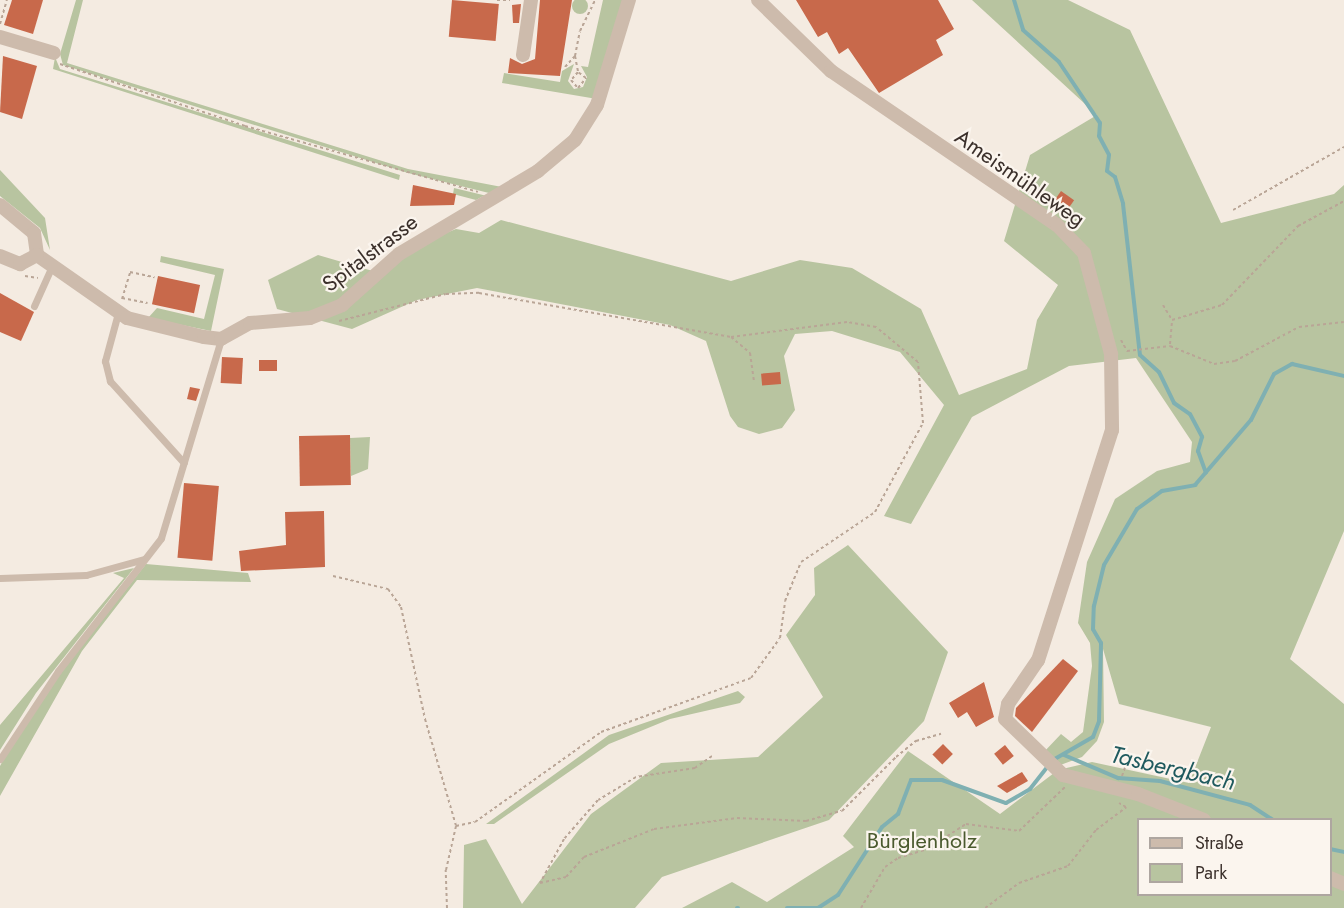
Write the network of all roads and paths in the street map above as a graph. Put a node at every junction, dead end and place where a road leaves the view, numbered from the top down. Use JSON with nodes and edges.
{"nodes":[{"id":1,"x":7,"y":0,"type":"edge"},
{"id":2,"x":497,"y":0,"type":"edge"},
{"id":3,"x":510,"y":0,"type":"edge"},
{"id":4,"x":531,"y":0,"type":"edge"},
{"id":5,"x":595,"y":0,"type":"edge"},
{"id":6,"x":629,"y":0,"type":"edge"},
{"id":7,"x":758,"y":0,"type":"edge"},
{"id":8,"x":0,"y":24,"type":"edge"},
{"id":9,"x":0,"y":37,"type":"edge"},
{"id":10,"x":54,"y":52,"type":"joint"},
{"id":11,"x":523,"y":55,"type":"dead end"},
{"id":12,"x":575,"y":56,"type":"junction"},
{"id":13,"x":565,"y":67,"type":"dead end"},
{"id":14,"x":578,"y":72,"type":"junction"},
{"id":15,"x":1344,"y":147,"type":"edge"},
{"id":16,"x":492,"y":197,"type":"junction"},
{"id":17,"x":1344,"y":201,"type":"edge"},
{"id":18,"x":0,"y":205,"type":"edge"},
{"id":19,"x":1233,"y":210,"type":"dead end"},
{"id":20,"x":37,"y":255,"type":"junction"},
{"id":21,"x":0,"y":256,"type":"edge"},
{"id":22,"x":52,"y":266,"type":"junction"},
{"id":23,"x":154,"y":278,"type":"dead end"},
{"id":24,"x":122,"y":298,"type":"junction"},
{"id":25,"x":148,"y":303,"type":"dead end"},
{"id":26,"x":1163,"y":305,"type":"dead end"},
{"id":27,"x":34,"y":306,"type":"dead end"},
{"id":28,"x":118,"y":313,"type":"junction"},
{"id":29,"x":310,"y":318,"type":"junction"},
{"id":30,"x":1172,"y":320,"type":"junction"},
{"id":31,"x":1344,"y":322,"type":"edge"},
{"id":32,"x":730,"y":337,"type":"junction"},
{"id":33,"x":221,"y":339,"type":"junction"},
{"id":34,"x":1170,"y":346,"type":"junction"},
{"id":35,"x":1135,"y":350,"type":"dead end"},
{"id":36,"x":754,"y":382,"type":"dead end"},
{"id":37,"x":184,"y":463,"type":"junction"},
{"id":38,"x":148,"y":556,"type":"junction"},
{"id":39,"x":333,"y":576,"type":"dead end"},
{"id":40,"x":0,"y":578,"type":"edge"},
{"id":41,"x":941,"y":734,"type":"dead end"},
{"id":42,"x":711,"y":756,"type":"dead end"},
{"id":43,"x":0,"y":759,"type":"edge"},
{"id":44,"x":1128,"y":759,"type":"dead end"},
{"id":45,"x":1124,"y":770,"type":"dead end"},
{"id":46,"x":1067,"y":777,"type":"junction"},
{"id":47,"x":1110,"y":799,"type":"dead end"},
{"id":48,"x":1201,"y":818,"type":"edge"},
{"id":49,"x":456,"y":826,"type":"junction"},
{"id":50,"x":447,"y":908,"type":"edge"},
{"id":51,"x":861,"y":908,"type":"edge"},
{"id":52,"x":985,"y":908,"type":"edge"}],
"edges":[{"from":1,"to":8,"type":"path"},
{"from":2,"to":3,"type":"path"},
{"from":4,"to":11,"type":"street"},
{"from":5,"to":12,"type":"path"},
{"from":6,"to":16,"type":"street","name":"Spitalstrasse"},
{"from":7,"to":46,"type":"street","name":"Ameismühleweg"},
{"from":9,"to":10,"type":"street"},
{"from":10,"to":16,"type":"path"},
{"from":12,"to":13,"type":"path"},
{"from":12,"to":14,"type":"path"},
{"from":14,"to":14,"type":"path"},
{"from":15,"to":19,"type":"path"},
{"from":16,"to":29,"type":"street","name":"Spitalstrasse"},
{"from":17,"to":30,"type":"path"},
{"from":18,"to":20,"type":"street"},
{"from":20,"to":21,"type":"street"},
{"from":20,"to":22,"type":"street"},
{"from":22,"to":27,"type":"lane"},
{"from":22,"to":28,"type":"street"},
{"from":23,"to":24,"type":"path"},
{"from":24,"to":25,"type":"path"},
{"from":24,"to":28,"type":"path"},
{"from":26,"to":30,"type":"path"},
{"from":28,"to":33,"type":"street"},
{"from":28,"to":37,"type":"lane"},
{"from":29,"to":32,"type":"path"},
{"from":29,"to":33,"type":"street","name":"Spitalstrasse"},
{"from":30,"to":34,"type":"path"},
{"from":31,"to":34,"type":"path"},
{"from":32,"to":36,"type":"path"},
{"from":32,"to":49,"type":"path"},
{"from":33,"to":37,"type":"lane"},
{"from":34,"to":35,"type":"path"},
{"from":37,"to":38,"type":"lane"},
{"from":38,"to":40,"type":"lane"},
{"from":38,"to":43,"type":"lane"},
{"from":39,"to":49,"type":"path"},
{"from":41,"to":42,"type":"path"},
{"from":44,"to":45,"type":"path"},
{"from":46,"to":48,"type":"street"},
{"from":46,"to":51,"type":"path"},
{"from":47,"to":52,"type":"path"},
{"from":49,"to":50,"type":"path"}]}
